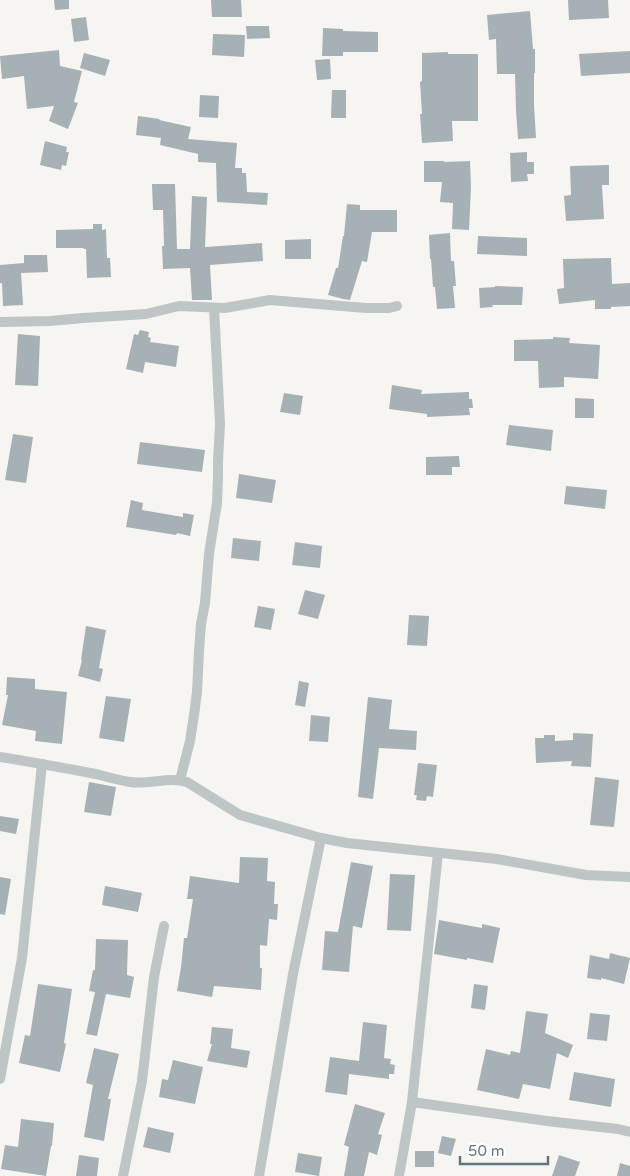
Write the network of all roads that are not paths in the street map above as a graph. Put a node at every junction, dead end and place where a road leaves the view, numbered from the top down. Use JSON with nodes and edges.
{"nodes":[{"id":1,"x":397,"y":306,"type":"dead end"},
{"id":2,"x":214,"y":308,"type":"junction"},
{"id":3,"x":0,"y":322,"type":"edge"},
{"id":4,"x":0,"y":757,"type":"edge"},
{"id":5,"x":42,"y":764,"type":"junction"},
{"id":6,"x":180,"y":780,"type":"junction"},
{"id":7,"x":321,"y":838,"type":"junction"},
{"id":8,"x":438,"y":853,"type":"junction"},
{"id":9,"x":630,"y":877,"type":"edge"},
{"id":10,"x":164,"y":926,"type":"dead end"},
{"id":11,"x":0,"y":1079,"type":"edge"},
{"id":12,"x":412,"y":1102,"type":"junction"},
{"id":13,"x":630,"y":1132,"type":"edge"},
{"id":14,"x":123,"y":1176,"type":"edge"},
{"id":15,"x":259,"y":1176,"type":"edge"},
{"id":16,"x":399,"y":1176,"type":"edge"}],
"edges":[{"from":1,"to":2,"type":"street"},
{"from":2,"to":3,"type":"street"},
{"from":2,"to":6,"type":"street"},
{"from":4,"to":5,"type":"street"},
{"from":5,"to":6,"type":"street"},
{"from":5,"to":11,"type":"street"},
{"from":6,"to":7,"type":"street"},
{"from":7,"to":8,"type":"street"},
{"from":7,"to":15,"type":"street"},
{"from":8,"to":9,"type":"street"},
{"from":8,"to":12,"type":"street"},
{"from":10,"to":14,"type":"street"},
{"from":12,"to":13,"type":"street"},
{"from":12,"to":16,"type":"street"}]}
